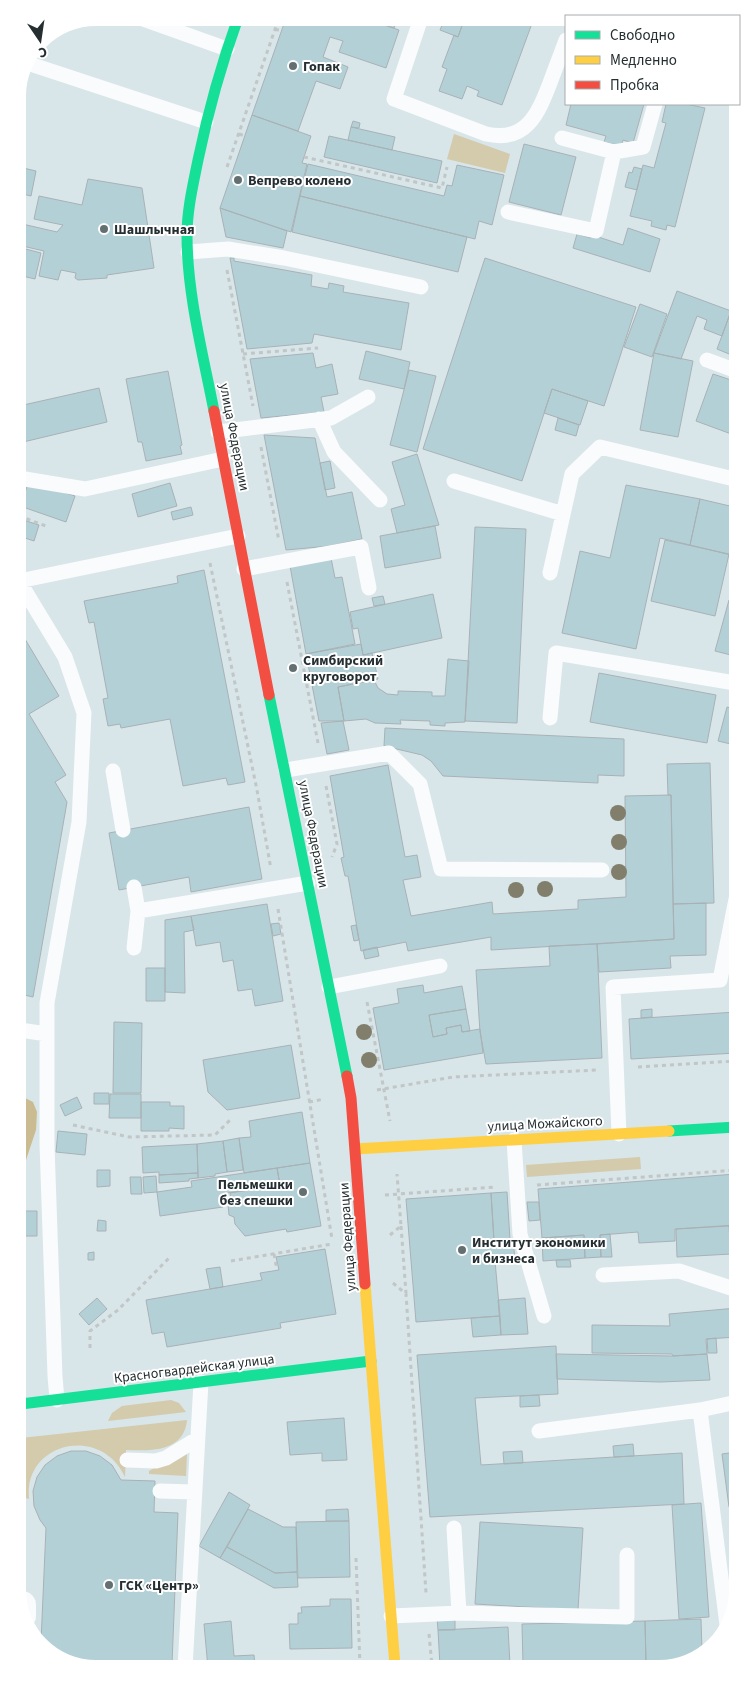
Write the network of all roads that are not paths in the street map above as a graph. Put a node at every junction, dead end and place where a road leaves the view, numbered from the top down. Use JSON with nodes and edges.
{"nodes":[{"id":1,"x":162,"y":26,"type":"edge"},
{"id":2,"x":235,"y":26,"type":"edge"},
{"id":3,"x":418,"y":26,"type":"edge"},
{"id":4,"x":565,"y":43,"type":"edge"},
{"id":5,"x":227,"y":49,"type":"junction"},
{"id":6,"x":33,"y":65,"type":"edge"},
{"id":7,"x":655,"y":105,"type":"edge"},
{"id":8,"x":206,"y":122,"type":"junction"},
{"id":9,"x":562,"y":138,"type":"dead end"},
{"id":10,"x":614,"y":152,"type":"junction"},
{"id":11,"x":508,"y":212,"type":"dead end"},
{"id":12,"x":188,"y":252,"type":"junction"},
{"id":13,"x":421,"y":287,"type":"dead end"},
{"id":14,"x":707,"y":360,"type":"dead end"},
{"id":15,"x":729,"y":368,"type":"edge"},
{"id":16,"x":368,"y":396,"type":"dead end"},
{"id":17,"x":318,"y":419,"type":"junction"},
{"id":18,"x":218,"y":432,"type":"junction"},
{"id":19,"x":223,"y":458,"type":"junction"},
{"id":20,"x":729,"y":478,"type":"edge"},
{"id":21,"x":26,"y":479,"type":"edge"},
{"id":22,"x":454,"y":481,"type":"dead end"},
{"id":23,"x":380,"y":500,"type":"dead end"},
{"id":24,"x":563,"y":514,"type":"junction"},
{"id":25,"x":238,"y":536,"type":"junction"},
{"id":26,"x":244,"y":569,"type":"junction"},
{"id":27,"x":550,"y":573,"type":"dead end"},
{"id":28,"x":26,"y":580,"type":"edge"},
{"id":29,"x":369,"y":588,"type":"dead end"},
{"id":30,"x":26,"y":593,"type":"edge"},
{"id":31,"x":729,"y":681,"type":"edge"},
{"id":32,"x":550,"y":718,"type":"dead end"},
{"id":33,"x":286,"y":770,"type":"junction"},
{"id":34,"x":112,"y":772,"type":"dead end"},
{"id":35,"x":123,"y":830,"type":"dead end"},
{"id":36,"x":602,"y":870,"type":"dead end"},
{"id":37,"x":308,"y":883,"type":"junction"},
{"id":38,"x":134,"y":887,"type":"dead end"},
{"id":39,"x":138,"y":911,"type":"junction"},
{"id":40,"x":729,"y":934,"type":"edge"},
{"id":41,"x":134,"y":948,"type":"dead end"},
{"id":42,"x":440,"y":966,"type":"dead end"},
{"id":43,"x":330,"y":987,"type":"junction"},
{"id":44,"x":26,"y":1031,"type":"edge"},
{"id":45,"x":47,"y":1034,"type":"junction"},
{"id":46,"x":729,"y":1127,"type":"edge"},
{"id":47,"x":619,"y":1134,"type":"junction"},
{"id":48,"x":514,"y":1140,"type":"junction"},
{"id":49,"x":355,"y":1149,"type":"junction"},
{"id":50,"x":602,"y":1275,"type":"dead end"},
{"id":51,"x":729,"y":1287,"type":"edge"},
{"id":52,"x":544,"y":1316,"type":"dead end"},
{"id":53,"x":371,"y":1361,"type":"junction"},
{"id":54,"x":201,"y":1382,"type":"junction"},
{"id":55,"x":57,"y":1400,"type":"junction"},
{"id":56,"x":26,"y":1403,"type":"edge"},
{"id":57,"x":729,"y":1404,"type":"edge"},
{"id":58,"x":700,"y":1410,"type":"junction"},
{"id":59,"x":539,"y":1431,"type":"dead end"},
{"id":60,"x":197,"y":1439,"type":"junction"},
{"id":61,"x":127,"y":1460,"type":"dead end"},
{"id":62,"x":160,"y":1491,"type":"dead end"},
{"id":63,"x":194,"y":1492,"type":"junction"},
{"id":64,"x":454,"y":1528,"type":"dead end"},
{"id":65,"x":627,"y":1555,"type":"dead end"},
{"id":66,"x":459,"y":1613,"type":"junction"},
{"id":67,"x":725,"y":1613,"type":"edge"},
{"id":68,"x":391,"y":1616,"type":"junction"},
{"id":69,"x":185,"y":1660,"type":"edge"},
{"id":70,"x":395,"y":1660,"type":"edge"}],
"edges":[{"from":1,"to":5,"type":"lane"},
{"from":2,"to":5,"type":"street","name":"улица Федерации"},
{"from":3,"to":4,"type":"lane"},
{"from":5,"to":8,"type":"street","name":"улица Федерации"},
{"from":6,"to":8,"type":"lane"},
{"from":7,"to":10,"type":"lane"},
{"from":8,"to":12,"type":"street","name":"улица Федерации"},
{"from":9,"to":10,"type":"lane"},
{"from":10,"to":11,"type":"lane"},
{"from":12,"to":13,"type":"lane"},
{"from":12,"to":18,"type":"street","name":"улица Федерации"},
{"from":14,"to":15,"type":"lane"},
{"from":16,"to":17,"type":"lane"},
{"from":17,"to":18,"type":"lane"},
{"from":17,"to":23,"type":"lane"},
{"from":18,"to":19,"type":"street","name":"улица Федерации"},
{"from":19,"to":21,"type":"lane"},
{"from":19,"to":25,"type":"street","name":"улица Федерации"},
{"from":20,"to":24,"type":"lane"},
{"from":22,"to":24,"type":"lane"},
{"from":24,"to":27,"type":"lane"},
{"from":25,"to":26,"type":"street","name":"улица Федерации"},
{"from":25,"to":28,"type":"lane"},
{"from":26,"to":29,"type":"lane"},
{"from":26,"to":33,"type":"street","name":"улица Федерации"},
{"from":30,"to":45,"type":"lane"},
{"from":31,"to":32,"type":"lane"},
{"from":33,"to":36,"type":"lane"},
{"from":33,"to":37,"type":"street","name":"улица Федерации"},
{"from":34,"to":35,"type":"lane"},
{"from":37,"to":39,"type":"lane"},
{"from":37,"to":43,"type":"street","name":"улица Федерации"},
{"from":38,"to":39,"type":"lane"},
{"from":39,"to":41,"type":"lane"},
{"from":40,"to":47,"type":"lane"},
{"from":42,"to":43,"type":"lane"},
{"from":43,"to":49,"type":"street","name":"улица Федерации"},
{"from":44,"to":45,"type":"lane"},
{"from":45,"to":55,"type":"lane"},
{"from":46,"to":47,"type":"street","name":"улица Можайского"},
{"from":47,"to":48,"type":"street","name":"улица Можайского"},
{"from":48,"to":49,"type":"street","name":"улица Можайского"},
{"from":48,"to":52,"type":"lane"},
{"from":49,"to":53,"type":"street","name":"улица Федерации"},
{"from":50,"to":51,"type":"lane"},
{"from":53,"to":54,"type":"street","name":"Красногвардейская улица"},
{"from":53,"to":68,"type":"street","name":"улица Федерации"},
{"from":54,"to":55,"type":"street","name":"Красногвардейская улица"},
{"from":54,"to":60,"type":"lane"},
{"from":55,"to":56,"type":"street","name":"Красногвардейская улица"},
{"from":57,"to":58,"type":"lane"},
{"from":58,"to":59,"type":"lane"},
{"from":58,"to":67,"type":"lane"},
{"from":60,"to":61,"type":"lane"},
{"from":60,"to":63,"type":"lane"},
{"from":62,"to":63,"type":"lane"},
{"from":63,"to":69,"type":"lane"},
{"from":64,"to":66,"type":"lane"},
{"from":65,"to":66,"type":"lane"},
{"from":66,"to":68,"type":"lane"},
{"from":68,"to":70,"type":"street","name":"улица Федерации"}]}
